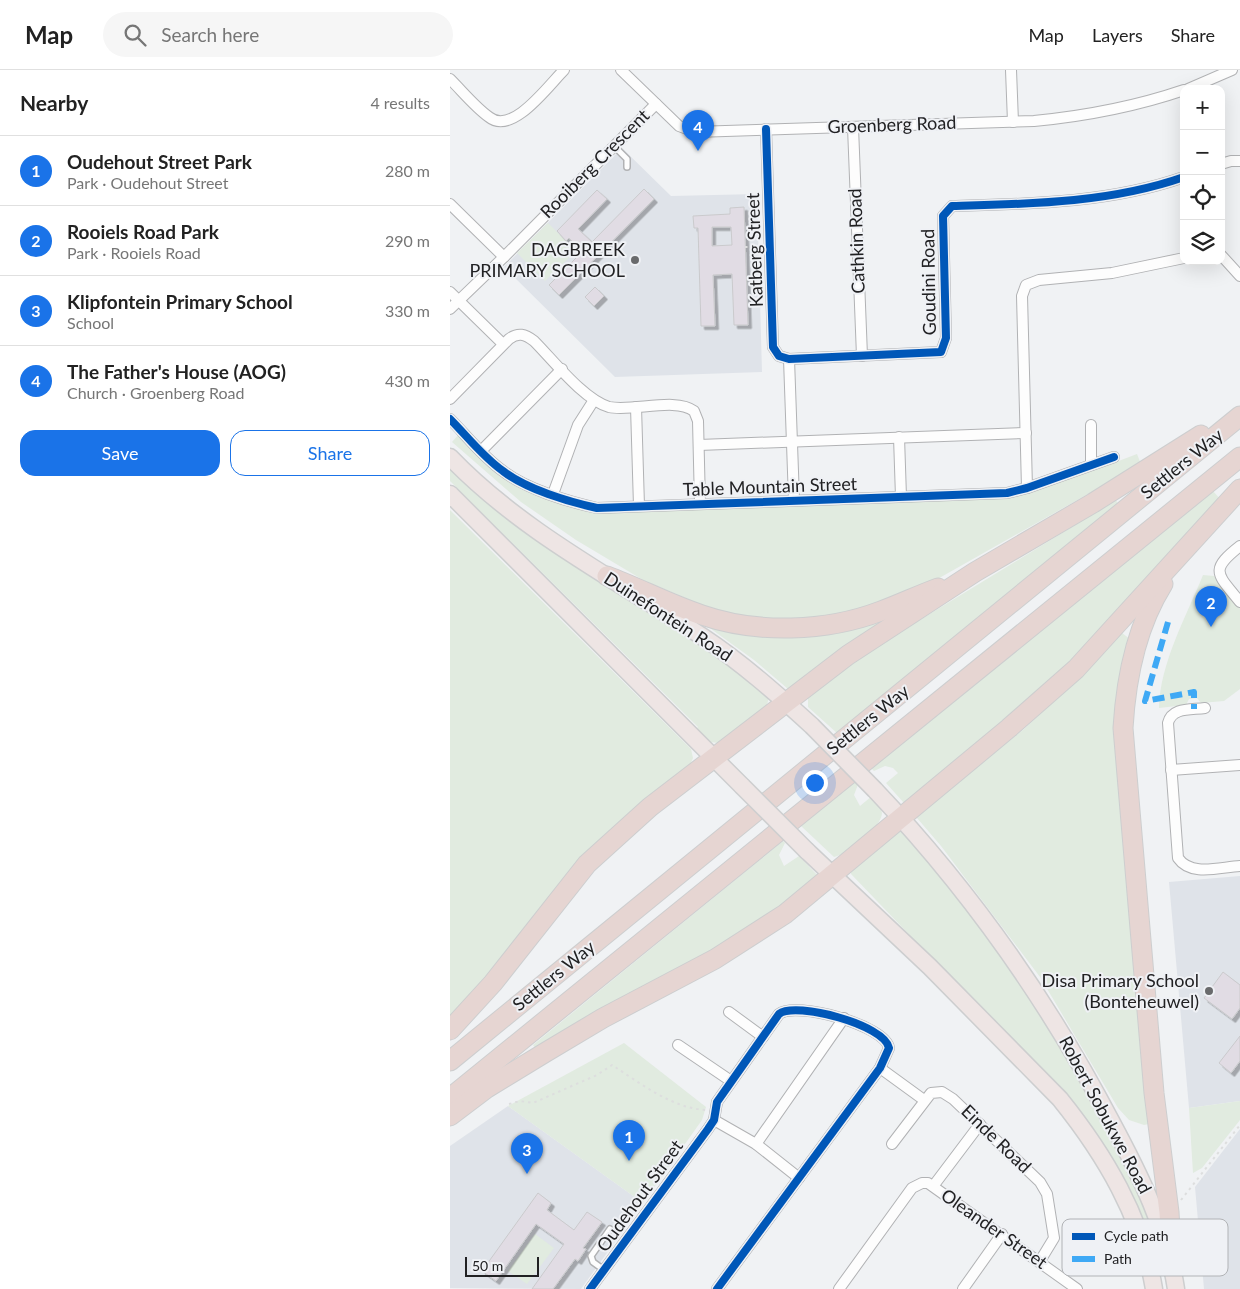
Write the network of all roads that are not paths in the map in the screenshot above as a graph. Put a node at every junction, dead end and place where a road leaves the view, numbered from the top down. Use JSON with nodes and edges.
{"nodes":[{"id":1,"x":564,"y":70,"type":"edge"},
{"id":2,"x":621,"y":70,"type":"edge"},
{"id":3,"x":1011,"y":70,"type":"edge"},
{"id":4,"x":1232,"y":70,"type":"edge"},
{"id":5,"x":450,"y":79,"type":"edge"},
{"id":6,"x":1197,"y":85,"type":"edge"},
{"id":7,"x":1180,"y":91,"type":"edge"},
{"id":8,"x":656,"y":104,"type":"junction"},
{"id":9,"x":1014,"y":122,"type":"junction"},
{"id":10,"x":853,"y":127,"type":"junction"},
{"id":11,"x":766,"y":129,"type":"junction"},
{"id":12,"x":614,"y":146,"type":"junction"},
{"id":13,"x":1240,"y":161,"type":"edge"},
{"id":14,"x":1225,"y":163,"type":"edge"},
{"id":15,"x":627,"y":167,"type":"dead end"},
{"id":16,"x":1180,"y":178,"type":"edge"},
{"id":17,"x":450,"y":204,"type":"edge"},
{"id":18,"x":504,"y":257,"type":"junction"},
{"id":19,"x":1180,"y":259,"type":"edge"},
{"id":20,"x":1225,"y":259,"type":"edge"},
{"id":21,"x":1240,"y":276,"type":"edge"},
{"id":22,"x":450,"y":292,"type":"edge"},
{"id":23,"x":459,"y":300,"type":"junction"},
{"id":24,"x":450,"y":309,"type":"edge"},
{"id":25,"x":503,"y":344,"type":"junction"},
{"id":26,"x":862,"y":356,"type":"junction"},
{"id":27,"x":789,"y":359,"type":"junction"},
{"id":28,"x":562,"y":369,"type":"junction"},
{"id":29,"x":450,"y":399,"type":"edge"},
{"id":30,"x":594,"y":400,"type":"junction"},
{"id":31,"x":636,"y":407,"type":"junction"},
{"id":32,"x":1240,"y":409,"type":"edge"},
{"id":33,"x":1240,"y":416,"type":"edge"},
{"id":34,"x":450,"y":419,"type":"edge"},
{"id":35,"x":1091,"y":425,"type":"dead end"},
{"id":36,"x":1026,"y":433,"type":"junction"},
{"id":37,"x":899,"y":437,"type":"junction"},
{"id":38,"x":792,"y":442,"type":"junction"},
{"id":39,"x":699,"y":445,"type":"junction"},
{"id":40,"x":481,"y":451,"type":"junction"},
{"id":41,"x":450,"y":457,"type":"edge"},
{"id":42,"x":1114,"y":457,"type":"dead end"},
{"id":43,"x":1240,"y":457,"type":"edge"},
{"id":44,"x":1091,"y":465,"type":"junction"},
{"id":45,"x":1027,"y":488,"type":"junction"},
{"id":46,"x":1240,"y":489,"type":"edge"},
{"id":47,"x":450,"y":494,"type":"edge"},
{"id":48,"x":553,"y":494,"type":"junction"},
{"id":49,"x":901,"y":497,"type":"junction"},
{"id":50,"x":794,"y":500,"type":"junction"},
{"id":51,"x":700,"y":504,"type":"junction"},
{"id":52,"x":639,"y":506,"type":"junction"},
{"id":53,"x":1240,"y":546,"type":"edge"},
{"id":54,"x":1187,"y":547,"type":"junction"},
{"id":55,"x":975,"y":572,"type":"junction"},
{"id":56,"x":607,"y":576,"type":"junction"},
{"id":57,"x":1240,"y":602,"type":"edge"},
{"id":58,"x":786,"y":702,"type":"junction"},
{"id":59,"x":1205,"y":708,"type":"dead end"},
{"id":60,"x":714,"y":758,"type":"junction"},
{"id":61,"x":1240,"y":765,"type":"edge"},
{"id":62,"x":1171,"y":770,"type":"junction"},
{"id":63,"x":875,"y":790,"type":"joint"},
{"id":64,"x":901,"y":817,"type":"junction"},
{"id":65,"x":1240,"y":866,"type":"edge"},
{"id":66,"x":832,"y":874,"type":"junction"},
{"id":67,"x":729,"y":1012,"type":"dead end"},
{"id":68,"x":844,"y":1018,"type":"junction"},
{"id":69,"x":450,"y":1030,"type":"edge"},
{"id":70,"x":762,"y":1037,"type":"junction"},
{"id":71,"x":678,"y":1045,"type":"dead end"},
{"id":72,"x":450,"y":1061,"type":"edge"},
{"id":73,"x":880,"y":1068,"type":"junction"},
{"id":74,"x":732,"y":1081,"type":"junction"},
{"id":75,"x":450,"y":1098,"type":"edge"},
{"id":76,"x":924,"y":1100,"type":"junction"},
{"id":77,"x":714,"y":1115,"type":"junction"},
{"id":78,"x":450,"y":1116,"type":"edge"},
{"id":79,"x":980,"y":1124,"type":"junction"},
{"id":80,"x":756,"y":1144,"type":"junction"},
{"id":81,"x":892,"y":1144,"type":"dead end"},
{"id":82,"x":798,"y":1178,"type":"junction"},
{"id":83,"x":934,"y":1186,"type":"junction"},
{"id":84,"x":1133,"y":1219,"type":"edge"},
{"id":85,"x":1157,"y":1219,"type":"edge"},
{"id":86,"x":1168,"y":1219,"type":"edge"},
{"id":87,"x":610,"y":1229,"type":"dead end"},
{"id":88,"x":1002,"y":1234,"type":"junction"},
{"id":89,"x":1040,"y":1261,"type":"junction"},
{"id":90,"x":604,"y":1270,"type":"junction"},
{"id":91,"x":1150,"y":1276,"type":"edge"},
{"id":92,"x":1174,"y":1276,"type":"edge"},
{"id":93,"x":590,"y":1289,"type":"edge"},
{"id":94,"x":717,"y":1289,"type":"edge"},
{"id":95,"x":839,"y":1289,"type":"edge"},
{"id":96,"x":963,"y":1289,"type":"edge"},
{"id":97,"x":1077,"y":1289,"type":"edge"},
{"id":98,"x":1154,"y":1289,"type":"edge"},
{"id":99,"x":1176,"y":1289,"type":"edge"}],
"edges":[{"from":1,"to":5,"type":"street"},
{"from":2,"to":8,"type":"street","name":"Groenberg Road"},
{"from":3,"to":9,"type":"street"},
{"from":4,"to":6,"type":"street"},
{"from":7,"to":9,"type":"street","name":"Groenberg Road"},
{"from":8,"to":11,"type":"street","name":"Groenberg Road"},
{"from":8,"to":12,"type":"street","name":"Rooiberg Crescent"},
{"from":9,"to":10,"type":"street","name":"Groenberg Road"},
{"from":10,"to":11,"type":"street","name":"Groenberg Road"},
{"from":10,"to":26,"type":"street","name":"Cathkin Road"},
{"from":11,"to":27,"type":"street","name":"Katberg Street"},
{"from":12,"to":15,"type":"lane"},
{"from":12,"to":18,"type":"street","name":"Rooiberg Crescent"},
{"from":13,"to":14,"type":"street"},
{"from":16,"to":26,"type":"street","name":"Goudini Road"},
{"from":17,"to":18,"type":"street"},
{"from":18,"to":23,"type":"street","name":"Rooiberg Crescent"},
{"from":19,"to":36,"type":"street"},
{"from":20,"to":21,"type":"street"},
{"from":22,"to":23,"type":"street"},
{"from":23,"to":24,"type":"street","name":"Rooiberg Crescent"},
{"from":23,"to":25,"type":"street"},
{"from":25,"to":28,"type":"street"},
{"from":25,"to":29,"type":"street"},
{"from":26,"to":27,"type":"street","name":"Goudini Road"},
{"from":27,"to":38,"type":"street"},
{"from":28,"to":30,"type":"street"},
{"from":28,"to":40,"type":"street"},
{"from":30,"to":31,"type":"street"},
{"from":30,"to":48,"type":"street"},
{"from":31,"to":39,"type":"street"},
{"from":31,"to":52,"type":"street"},
{"from":32,"to":55,"type":"highway"},
{"from":33,"to":72,"type":"highway","name":"Settlers Way"},
{"from":34,"to":40,"type":"street","name":"Table Mountain Street"},
{"from":35,"to":44,"type":"street"},
{"from":36,"to":37,"type":"street"},
{"from":36,"to":45,"type":"street"},
{"from":37,"to":38,"type":"street"},
{"from":37,"to":49,"type":"street"},
{"from":38,"to":39,"type":"street"},
{"from":38,"to":50,"type":"street"},
{"from":39,"to":51,"type":"street"},
{"from":40,"to":48,"type":"street","name":"Table Mountain Street"},
{"from":41,"to":56,"type":"main road","name":"Duinefontein Road"},
{"from":42,"to":44,"type":"street","name":"Table Mountain Street"},
{"from":43,"to":75,"type":"highway","name":"Settlers Way"},
{"from":44,"to":45,"type":"street","name":"Table Mountain Street"},
{"from":45,"to":49,"type":"street","name":"Table Mountain Street"},
{"from":46,"to":54,"type":"highway"},
{"from":47,"to":60,"type":"main road"},
{"from":48,"to":52,"type":"street","name":"Table Mountain Street"},
{"from":49,"to":50,"type":"street","name":"Table Mountain Street"},
{"from":50,"to":51,"type":"street","name":"Table Mountain Street"},
{"from":51,"to":52,"type":"street","name":"Table Mountain Street"},
{"from":53,"to":57,"type":"street"},
{"from":54,"to":64,"type":"highway"},
{"from":54,"to":86,"type":"highway"},
{"from":55,"to":56,"type":"highway"},
{"from":55,"to":58,"type":"highway"},
{"from":56,"to":58,"type":"main road","name":"Duinefontein Road"},
{"from":58,"to":60,"type":"highway"},
{"from":58,"to":63,"type":"main road","name":"Duinefontein Road","bridge":true},
{"from":59,"to":62,"type":"street"},
{"from":60,"to":66,"type":"main road","name":"Robert Sobukwe Road","bridge":true},
{"from":60,"to":69,"type":"highway"},
{"from":61,"to":62,"type":"street"},
{"from":62,"to":65,"type":"street"},
{"from":63,"to":64,"type":"main road","name":"Robert Sobukwe Road"},
{"from":64,"to":66,"type":"highway"},
{"from":64,"to":85,"type":"main road","name":"Robert Sobukwe Road"},
{"from":66,"to":78,"type":"highway"},
{"from":66,"to":84,"type":"main road","name":"Robert Sobukwe Road"},
{"from":67,"to":70,"type":"street"},
{"from":68,"to":70,"type":"street","name":"Oudehout Street"},
{"from":68,"to":73,"type":"street"},
{"from":68,"to":80,"type":"street"},
{"from":70,"to":74,"type":"street","name":"Oudehout Street"},
{"from":71,"to":74,"type":"street"},
{"from":73,"to":76,"type":"street"},
{"from":73,"to":82,"type":"street"},
{"from":74,"to":77,"type":"street","name":"Oudehout Street"},
{"from":76,"to":79,"type":"street","name":"Einde Road"},
{"from":76,"to":81,"type":"street"},
{"from":77,"to":80,"type":"street"},
{"from":77,"to":90,"type":"street","name":"Oudehout Street"},
{"from":79,"to":83,"type":"street"},
{"from":79,"to":89,"type":"street","name":"Einde Road"},
{"from":80,"to":82,"type":"street"},
{"from":82,"to":94,"type":"street"},
{"from":83,"to":88,"type":"street","name":"Oleander Street"},
{"from":83,"to":95,"type":"street","name":"Oleander Street"},
{"from":87,"to":90,"type":"lane"},
{"from":88,"to":89,"type":"street","name":"Oleander Street"},
{"from":88,"to":96,"type":"street"},
{"from":89,"to":97,"type":"street","name":"Oleander Street"},
{"from":90,"to":93,"type":"street","name":"Oudehout Street"},
{"from":91,"to":98,"type":"main road","name":"Robert Sobukwe Road"},
{"from":92,"to":99,"type":"main road","name":"Robert Sobukwe Road"}]}
